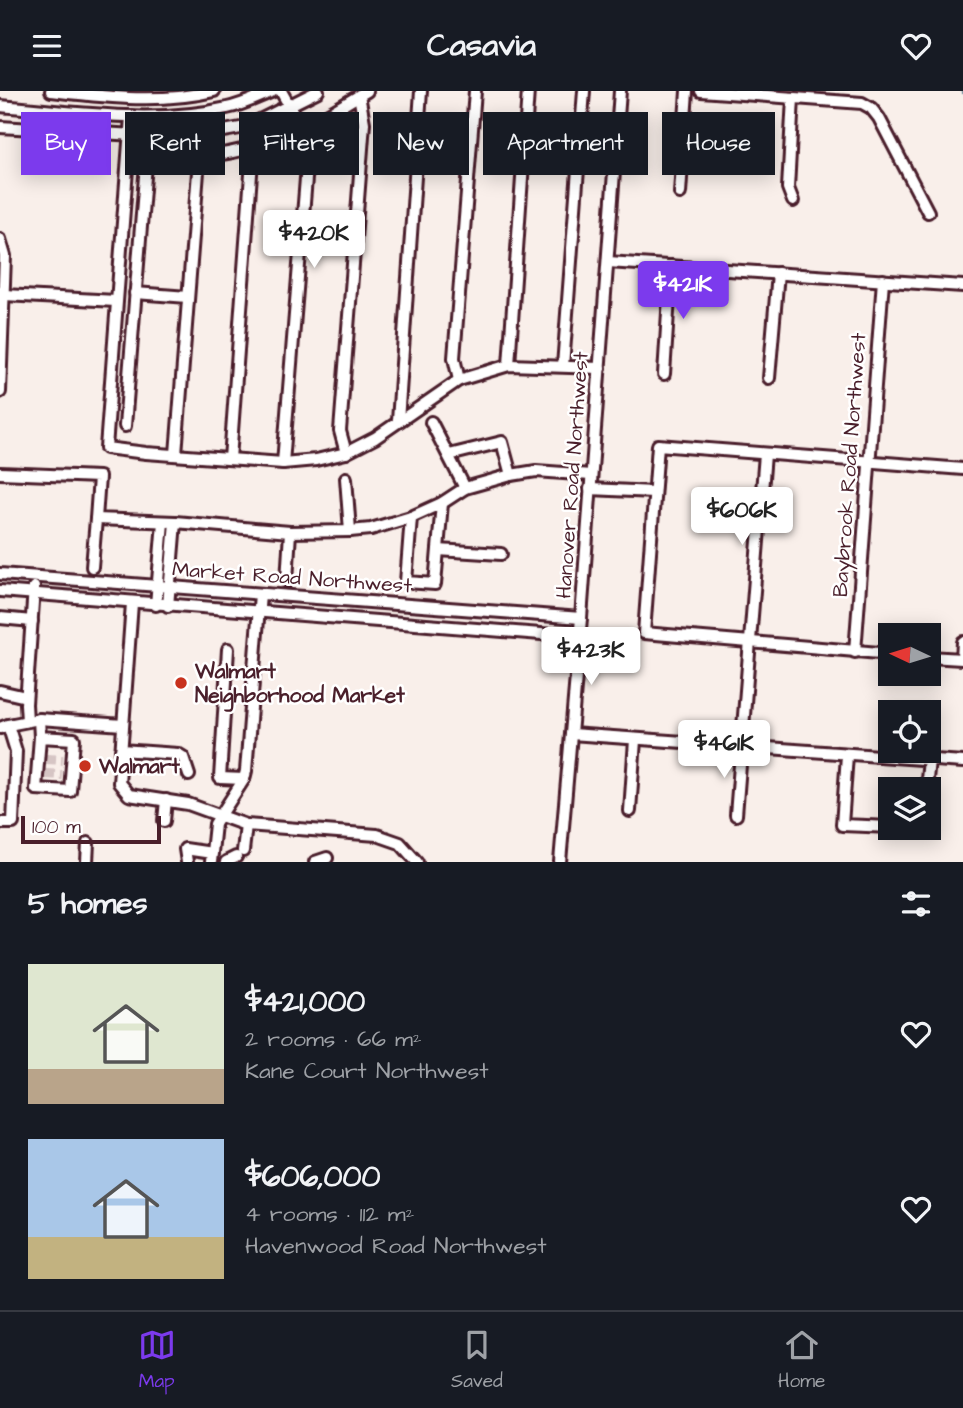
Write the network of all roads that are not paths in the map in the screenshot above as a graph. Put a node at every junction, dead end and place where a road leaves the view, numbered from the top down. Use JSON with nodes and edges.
{"nodes":[{"id":1,"x":51,"y":91,"type":"edge"},
{"id":2,"x":214,"y":91,"type":"edge"},
{"id":3,"x":273,"y":91,"type":"edge"},
{"id":4,"x":281,"y":91,"type":"edge"},
{"id":5,"x":318,"y":91,"type":"edge"},
{"id":6,"x":421,"y":91,"type":"edge"},
{"id":7,"x":475,"y":91,"type":"edge"},
{"id":8,"x":528,"y":91,"type":"edge"},
{"id":9,"x":584,"y":91,"type":"edge"},
{"id":10,"x":620,"y":91,"type":"edge"},
{"id":11,"x":687,"y":91,"type":"edge"},
{"id":12,"x":701,"y":91,"type":"edge"},
{"id":13,"x":77,"y":92,"type":"edge"},
{"id":14,"x":363,"y":93,"type":"edge"},
{"id":15,"x":131,"y":94,"type":"edge"},
{"id":16,"x":186,"y":95,"type":"edge"},
{"id":17,"x":793,"y":98,"type":"junction"},
{"id":18,"x":0,"y":106,"type":"edge"},
{"id":19,"x":290,"y":107,"type":"junction"},
{"id":20,"x":204,"y":112,"type":"edge"},
{"id":21,"x":293,"y":112,"type":"edge"},
{"id":22,"x":330,"y":112,"type":"edge"},
{"id":23,"x":125,"y":116,"type":"edge"},
{"id":24,"x":0,"y":127,"type":"edge"},
{"id":25,"x":225,"y":131,"type":"edge"},
{"id":26,"x":125,"y":135,"type":"edge"},
{"id":27,"x":128,"y":175,"type":"edge"},
{"id":28,"x":145,"y":175,"type":"edge"},
{"id":29,"x":198,"y":175,"type":"edge"},
{"id":30,"x":251,"y":175,"type":"edge"},
{"id":31,"x":306,"y":175,"type":"edge"},
{"id":32,"x":680,"y":193,"type":"dead end"},
{"id":33,"x":793,"y":201,"type":"dead end"},
{"id":34,"x":928,"y":212,"type":"dead end"},
{"id":35,"x":0,"y":239,"type":"edge"},
{"id":36,"x":608,"y":262,"type":"junction"},
{"id":37,"x":671,"y":266,"type":"junction"},
{"id":38,"x":778,"y":273,"type":"junction"},
{"id":39,"x":883,"y":280,"type":"junction"},
{"id":40,"x":963,"y":286,"type":"edge"},
{"id":41,"x":135,"y":293,"type":"junction"},
{"id":42,"x":4,"y":295,"type":"junction"},
{"id":43,"x":188,"y":297,"type":"junction"},
{"id":44,"x":117,"y":302,"type":"junction"},
{"id":45,"x":509,"y":365,"type":"junction"},
{"id":46,"x":563,"y":366,"type":"junction"},
{"id":47,"x":600,"y":367,"type":"junction"},
{"id":48,"x":664,"y":374,"type":"dead end"},
{"id":49,"x":769,"y":378,"type":"dead end"},
{"id":50,"x":459,"y":380,"type":"junction"},
{"id":51,"x":0,"y":392,"type":"edge"},
{"id":52,"x":398,"y":421,"type":"junction"},
{"id":53,"x":431,"y":422,"type":"dead end"},
{"id":54,"x":125,"y":426,"type":"dead end"},
{"id":55,"x":346,"y":453,"type":"junction"},
{"id":56,"x":176,"y":454,"type":"junction"},
{"id":57,"x":765,"y":454,"type":"junction"},
{"id":58,"x":449,"y":455,"type":"junction"},
{"id":59,"x":230,"y":459,"type":"junction"},
{"id":60,"x":869,"y":462,"type":"junction"},
{"id":61,"x":283,"y":463,"type":"junction"},
{"id":62,"x":963,"y":469,"type":"edge"},
{"id":63,"x":0,"y":473,"type":"edge"},
{"id":64,"x":511,"y":475,"type":"junction"},
{"id":65,"x":591,"y":475,"type":"junction"},
{"id":66,"x":346,"y":478,"type":"dead end"},
{"id":67,"x":465,"y":488,"type":"junction"},
{"id":68,"x":590,"y":489,"type":"junction"},
{"id":69,"x":654,"y":492,"type":"junction"},
{"id":70,"x":442,"y":503,"type":"junction"},
{"id":71,"x":411,"y":517,"type":"junction"},
{"id":72,"x":96,"y":519,"type":"junction"},
{"id":73,"x":169,"y":522,"type":"junction"},
{"id":74,"x":350,"y":531,"type":"junction"},
{"id":75,"x":290,"y":532,"type":"junction"},
{"id":76,"x":438,"y":549,"type":"junction"},
{"id":77,"x":501,"y":554,"type":"dead end"},
{"id":78,"x":92,"y":567,"type":"dead end"},
{"id":79,"x":0,"y":575,"type":"edge"},
{"id":80,"x":35,"y":577,"type":"junction"},
{"id":81,"x":287,"y":582,"type":"dead end"},
{"id":82,"x":164,"y":587,"type":"junction"},
{"id":83,"x":0,"y":591,"type":"edge"},
{"id":84,"x":33,"y":594,"type":"junction"},
{"id":85,"x":260,"y":594,"type":"junction"},
{"id":86,"x":132,"y":603,"type":"junction"},
{"id":87,"x":162,"y":606,"type":"junction"},
{"id":88,"x":259,"y":613,"type":"junction"},
{"id":89,"x":0,"y":618,"type":"edge"},
{"id":90,"x":581,"y":618,"type":"junction"},
{"id":91,"x":32,"y":621,"type":"junction"},
{"id":92,"x":579,"y":637,"type":"junction"},
{"id":93,"x":963,"y":642,"type":"edge"},
{"id":94,"x":750,"y":643,"type":"junction"},
{"id":95,"x":228,"y":649,"type":"dead end"},
{"id":96,"x":855,"y":652,"type":"junction"},
{"id":97,"x":878,"y":653,"type":"edge"},
{"id":98,"x":942,"y":658,"type":"edge"},
{"id":99,"x":962,"y":659,"type":"edge"},
{"id":100,"x":0,"y":691,"type":"edge"},
{"id":101,"x":26,"y":697,"type":"junction"},
{"id":102,"x":33,"y":720,"type":"junction"},
{"id":103,"x":123,"y":725,"type":"junction"},
{"id":104,"x":4,"y":726,"type":"edge"},
{"id":105,"x":571,"y":734,"type":"junction"},
{"id":106,"x":40,"y":737,"type":"junction"},
{"id":107,"x":635,"y":740,"type":"junction"},
{"id":108,"x":742,"y":748,"type":"junction"},
{"id":109,"x":121,"y":750,"type":"junction"},
{"id":110,"x":847,"y":755,"type":"junction"},
{"id":111,"x":878,"y":757,"type":"edge"},
{"id":112,"x":941,"y":761,"type":"edge"},
{"id":113,"x":963,"y":762,"type":"edge"},
{"id":114,"x":189,"y":775,"type":"dead end"},
{"id":115,"x":244,"y":779,"type":"junction"},
{"id":116,"x":166,"y":800,"type":"junction"},
{"id":117,"x":630,"y":811,"type":"dead end"},
{"id":118,"x":736,"y":815,"type":"dead end"},
{"id":119,"x":220,"y":817,"type":"junction"},
{"id":120,"x":164,"y":821,"type":"dead end"},
{"id":121,"x":0,"y":823,"type":"edge"},
{"id":122,"x":246,"y":825,"type":"junction"},
{"id":123,"x":878,"y":827,"type":"edge"},
{"id":124,"x":393,"y":841,"type":"junction"},
{"id":125,"x":89,"y":843,"type":"dead end"},
{"id":126,"x":235,"y":857,"type":"edge"},
{"id":127,"x":211,"y":858,"type":"edge"},
{"id":128,"x":327,"y":858,"type":"dead end"},
{"id":129,"x":87,"y":862,"type":"edge"},
{"id":130,"x":187,"y":862,"type":"edge"},
{"id":131,"x":315,"y":862,"type":"edge"},
{"id":132,"x":409,"y":862,"type":"edge"},
{"id":133,"x":417,"y":862,"type":"edge"},
{"id":134,"x":560,"y":862,"type":"edge"}],
"edges":[{"from":1,"to":13,"type":"street"},
{"from":2,"to":16,"type":"street"},
{"from":3,"to":20,"type":"street"},
{"from":4,"to":19,"type":"street"},
{"from":5,"to":19,"type":"street"},
{"from":6,"to":52,"type":"street"},
{"from":7,"to":50,"type":"street"},
{"from":8,"to":45,"type":"street"},
{"from":9,"to":46,"type":"street"},
{"from":10,"to":36,"type":"street","name":"Hanover Road Northwest"},
{"from":11,"to":32,"type":"street"},
{"from":12,"to":17,"type":"street"},
{"from":13,"to":15,"type":"street"},
{"from":14,"to":22,"type":"street"},
{"from":14,"to":55,"type":"street"},
{"from":15,"to":16,"type":"street"},
{"from":17,"to":33,"type":"street"},
{"from":17,"to":34,"type":"street"},
{"from":18,"to":23,"type":"street"},
{"from":19,"to":21,"type":"street"},
{"from":19,"to":25,"type":"street"},
{"from":24,"to":26,"type":"street"},
{"from":27,"to":44,"type":"street"},
{"from":28,"to":41,"type":"street"},
{"from":29,"to":43,"type":"street"},
{"from":30,"to":59,"type":"street"},
{"from":31,"to":61,"type":"street"},
{"from":35,"to":42,"type":"street"},
{"from":36,"to":37,"type":"street"},
{"from":36,"to":47,"type":"street","name":"Hanover Road Northwest"},
{"from":37,"to":38,"type":"street"},
{"from":37,"to":48,"type":"street"},
{"from":38,"to":39,"type":"street"},
{"from":38,"to":49,"type":"street"},
{"from":39,"to":40,"type":"street"},
{"from":39,"to":60,"type":"street","name":"Baybrook Road Northwest"},
{"from":41,"to":43,"type":"street"},
{"from":41,"to":54,"type":"street"},
{"from":42,"to":44,"type":"street"},
{"from":42,"to":51,"type":"street"},
{"from":43,"to":56,"type":"street"},
{"from":44,"to":56,"type":"street"},
{"from":45,"to":46,"type":"street"},
{"from":45,"to":50,"type":"street"},
{"from":46,"to":47,"type":"street"},
{"from":47,"to":65,"type":"street","name":"Hanover Road Northwest"},
{"from":50,"to":52,"type":"street"},
{"from":52,"to":55,"type":"street"},
{"from":53,"to":58,"type":"street"},
{"from":55,"to":61,"type":"street"},
{"from":56,"to":59,"type":"street"},
{"from":57,"to":60,"type":"street"},
{"from":57,"to":69,"type":"street"},
{"from":57,"to":94,"type":"street"},
{"from":58,"to":64,"type":"street"},
{"from":58,"to":67,"type":"street"},
{"from":59,"to":61,"type":"street"},
{"from":60,"to":62,"type":"street"},
{"from":60,"to":96,"type":"street","name":"Baybrook Road Northwest"},
{"from":63,"to":72,"type":"street"},
{"from":64,"to":65,"type":"street"},
{"from":64,"to":67,"type":"street"},
{"from":65,"to":68,"type":"street","name":"Hanover Road Northwest"},
{"from":66,"to":74,"type":"street"},
{"from":67,"to":70,"type":"street"},
{"from":68,"to":69,"type":"street"},
{"from":68,"to":90,"type":"street","name":"Hanover Road Northwest"},
{"from":69,"to":94,"type":"street"},
{"from":70,"to":71,"type":"street"},
{"from":70,"to":76,"type":"street"},
{"from":71,"to":74,"type":"street"},
{"from":71,"to":76,"type":"street"},
{"from":72,"to":73,"type":"street"},
{"from":72,"to":78,"type":"street"},
{"from":73,"to":75,"type":"street"},
{"from":73,"to":82,"type":"street"},
{"from":74,"to":75,"type":"street"},
{"from":75,"to":81,"type":"street"},
{"from":76,"to":77,"type":"street"},
{"from":79,"to":80,"type":"street","name":"Market Road Northwest"},
{"from":80,"to":82,"type":"street","name":"Market Road Northwest"},
{"from":80,"to":84,"type":"street"},
{"from":82,"to":85,"type":"street","name":"Market Road Northwest"},
{"from":82,"to":87,"type":"street"},
{"from":83,"to":84,"type":"street","name":"Market Road Northwest"},
{"from":84,"to":86,"type":"street","name":"Market Road Northwest"},
{"from":84,"to":91,"type":"street"},
{"from":85,"to":88,"type":"street"},
{"from":85,"to":90,"type":"street","name":"Market Road Northwest"},
{"from":86,"to":87,"type":"street","name":"Market Road Northwest"},
{"from":86,"to":103,"type":"street"},
{"from":87,"to":88,"type":"street","name":"Market Road Northwest"},
{"from":88,"to":92,"type":"street","name":"Market Road Northwest"},
{"from":88,"to":115,"type":"street"},
{"from":89,"to":91,"type":"street"},
{"from":90,"to":92,"type":"street","name":"Hanover Road Northwest"},
{"from":91,"to":101,"type":"street"},
{"from":92,"to":105,"type":"street","name":"Hanover Road Northwest"},
{"from":93,"to":99,"type":"street"},
{"from":94,"to":96,"type":"street"},
{"from":94,"to":108,"type":"street"},
{"from":95,"to":115,"type":"street"},
{"from":96,"to":97,"type":"street"},
{"from":98,"to":99,"type":"street"},
{"from":100,"to":101,"type":"street"},
{"from":101,"to":102,"type":"street"},
{"from":102,"to":103,"type":"street"},
{"from":102,"to":104,"type":"street"},
{"from":102,"to":106,"type":"street"},
{"from":103,"to":109,"type":"street"},
{"from":104,"to":121,"type":"street"},
{"from":105,"to":107,"type":"street"},
{"from":105,"to":134,"type":"street","name":"Hanover Road Northwest"},
{"from":106,"to":106,"type":"street"},
{"from":107,"to":108,"type":"street"},
{"from":107,"to":117,"type":"street"},
{"from":108,"to":110,"type":"street"},
{"from":108,"to":118,"type":"street"},
{"from":109,"to":114,"type":"street"},
{"from":109,"to":116,"type":"street"},
{"from":110,"to":111,"type":"street"},
{"from":110,"to":123,"type":"street"},
{"from":112,"to":113,"type":"street"},
{"from":115,"to":119,"type":"street"},
{"from":116,"to":119,"type":"street"},
{"from":116,"to":120,"type":"street"},
{"from":119,"to":122,"type":"street"},
{"from":119,"to":127,"type":"street"},
{"from":122,"to":124,"type":"street"},
{"from":122,"to":126,"type":"street"},
{"from":124,"to":132,"type":"street"},
{"from":124,"to":133,"type":"street"},
{"from":125,"to":129,"type":"street"},
{"from":127,"to":130,"type":"street"},
{"from":128,"to":131,"type":"street"}]}
